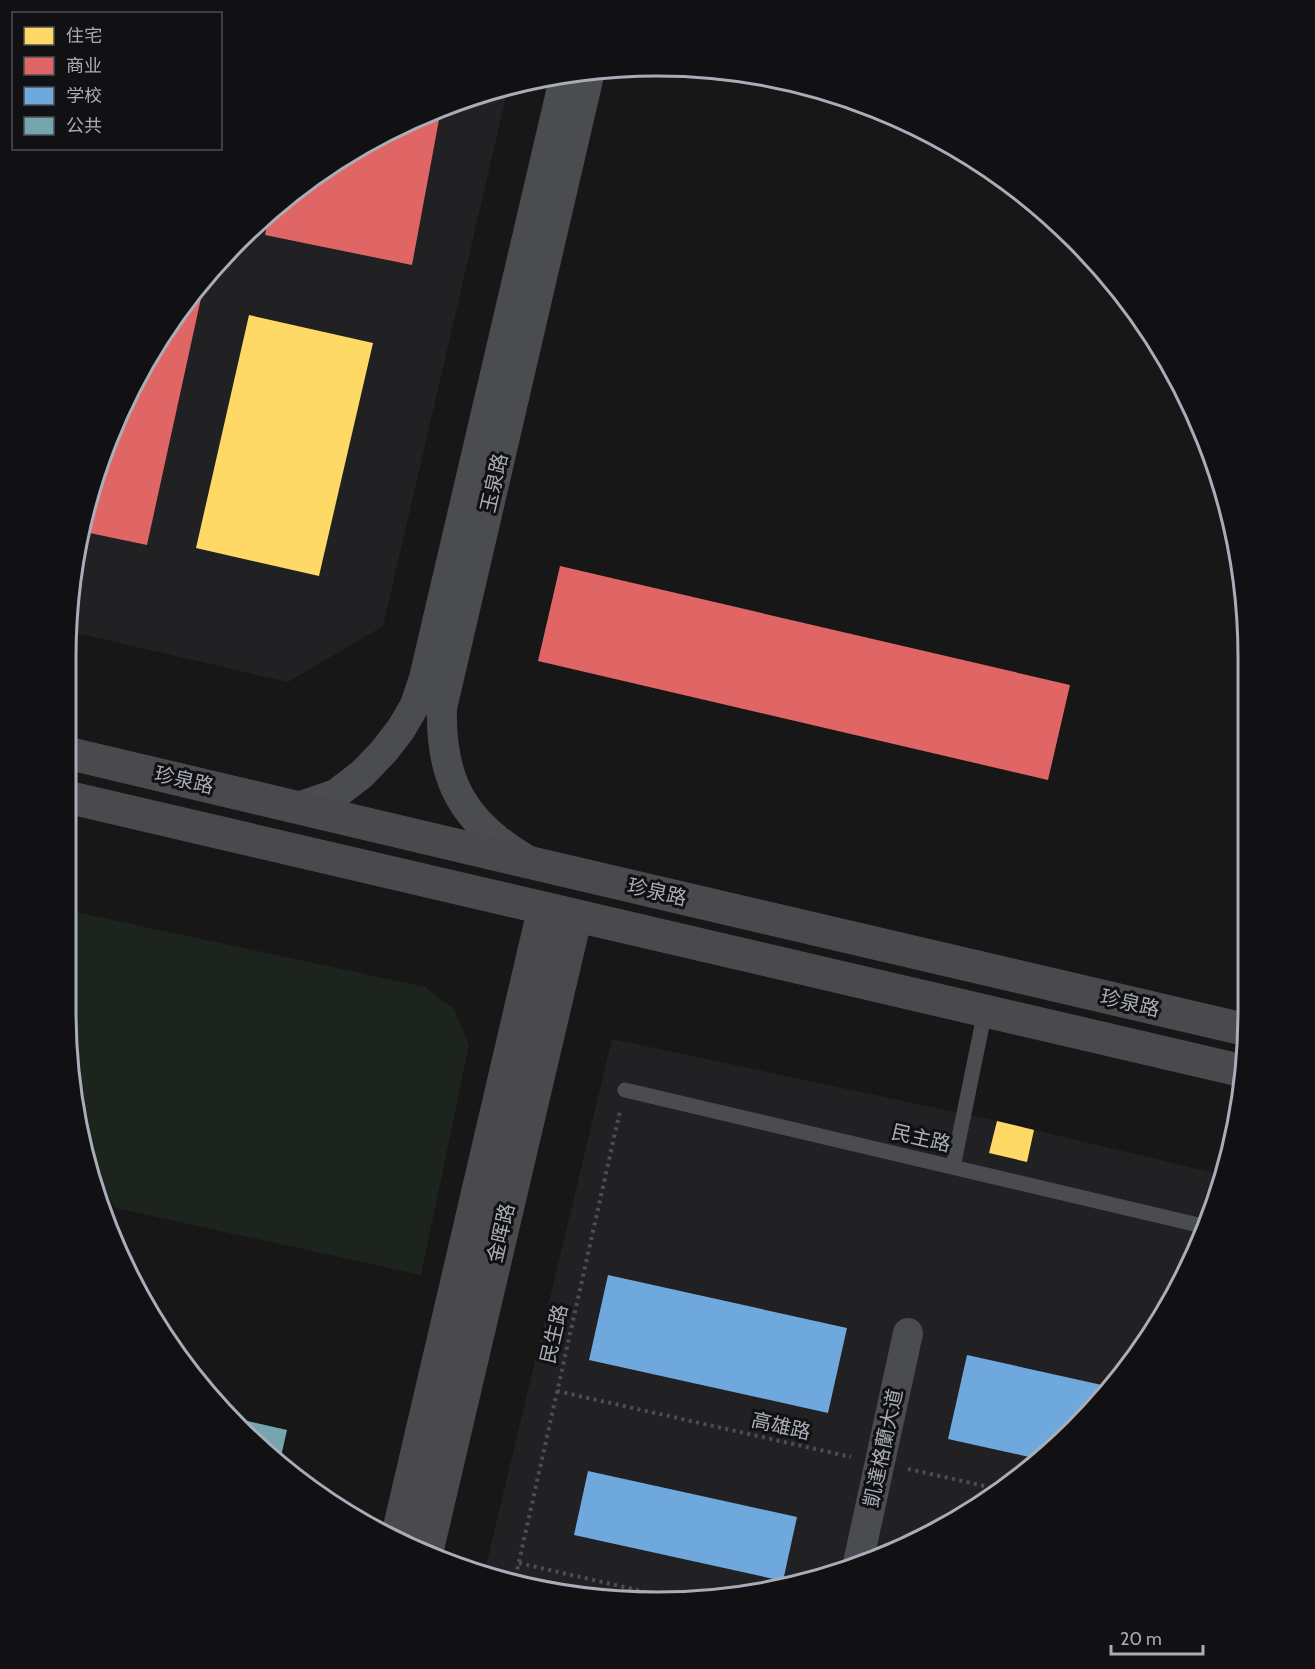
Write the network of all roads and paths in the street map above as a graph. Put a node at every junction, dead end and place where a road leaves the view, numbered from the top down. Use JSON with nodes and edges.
{"nodes":[{"id":1,"x":588,"y":81,"type":"edge"},
{"id":2,"x":563,"y":85,"type":"edge"},
{"id":3,"x":76,"y":755,"type":"edge"},
{"id":4,"x":76,"y":798,"type":"edge"},
{"id":5,"x":298,"y":807,"type":"junction"},
{"id":6,"x":532,"y":863,"type":"junction"},
{"id":7,"x":544,"y":908,"type":"junction"},
{"id":8,"x":576,"y":916,"type":"junction"},
{"id":9,"x":985,"y":1011,"type":"junction"},
{"id":10,"x":1238,"y":1028,"type":"edge"},
{"id":11,"x":1235,"y":1069,"type":"edge"},
{"id":12,"x":625,"y":1090,"type":"joint"},
{"id":13,"x":953,"y":1167,"type":"junction"},
{"id":14,"x":1198,"y":1225,"type":"edge"},
{"id":15,"x":908,"y":1333,"type":"dead end"},
{"id":16,"x":557,"y":1391,"type":"junction"},
{"id":17,"x":879,"y":1463,"type":"junction"},
{"id":18,"x":990,"y":1487,"type":"edge"},
{"id":19,"x":398,"y":1532,"type":"edge"},
{"id":20,"x":428,"y":1545,"type":"edge"},
{"id":21,"x":859,"y":1556,"type":"edge"},
{"id":22,"x":519,"y":1563,"type":"junction"},
{"id":23,"x":516,"y":1575,"type":"edge"},
{"id":24,"x":644,"y":1592,"type":"edge"}],
"edges":[{"from":1,"to":6,"type":"street","name":"玉泉路"},
{"from":2,"to":5,"type":"street","name":"玉泉路"},
{"from":3,"to":5,"type":"main road","name":"珍泉路"},
{"from":4,"to":7,"type":"main road","name":"珍泉路"},
{"from":5,"to":6,"type":"main road","name":"珍泉路"},
{"from":6,"to":10,"type":"main road","name":"珍泉路"},
{"from":7,"to":8,"type":"main road","name":"珍泉路"},
{"from":7,"to":19,"type":"main road","name":"金晖路"},
{"from":8,"to":9,"type":"main road","name":"珍泉路"},
{"from":8,"to":20,"type":"main road","name":"金晖路"},
{"from":9,"to":11,"type":"main road","name":"珍泉路"},
{"from":9,"to":13,"type":"lane"},
{"from":12,"to":13,"type":"lane","name":"民主路"},
{"from":12,"to":16,"type":"path","name":"民生路"},
{"from":13,"to":14,"type":"lane","name":"民主路"},
{"from":15,"to":17,"type":"street","name":"凱達格蘭大道"},
{"from":16,"to":17,"type":"path","name":"高雄路"},
{"from":16,"to":22,"type":"path","name":"民生路"},
{"from":17,"to":18,"type":"path","name":"高雄路"},
{"from":17,"to":21,"type":"street","name":"凱達格蘭大道"},
{"from":22,"to":23,"type":"path","name":"民生路"},
{"from":22,"to":24,"type":"path"}]}
